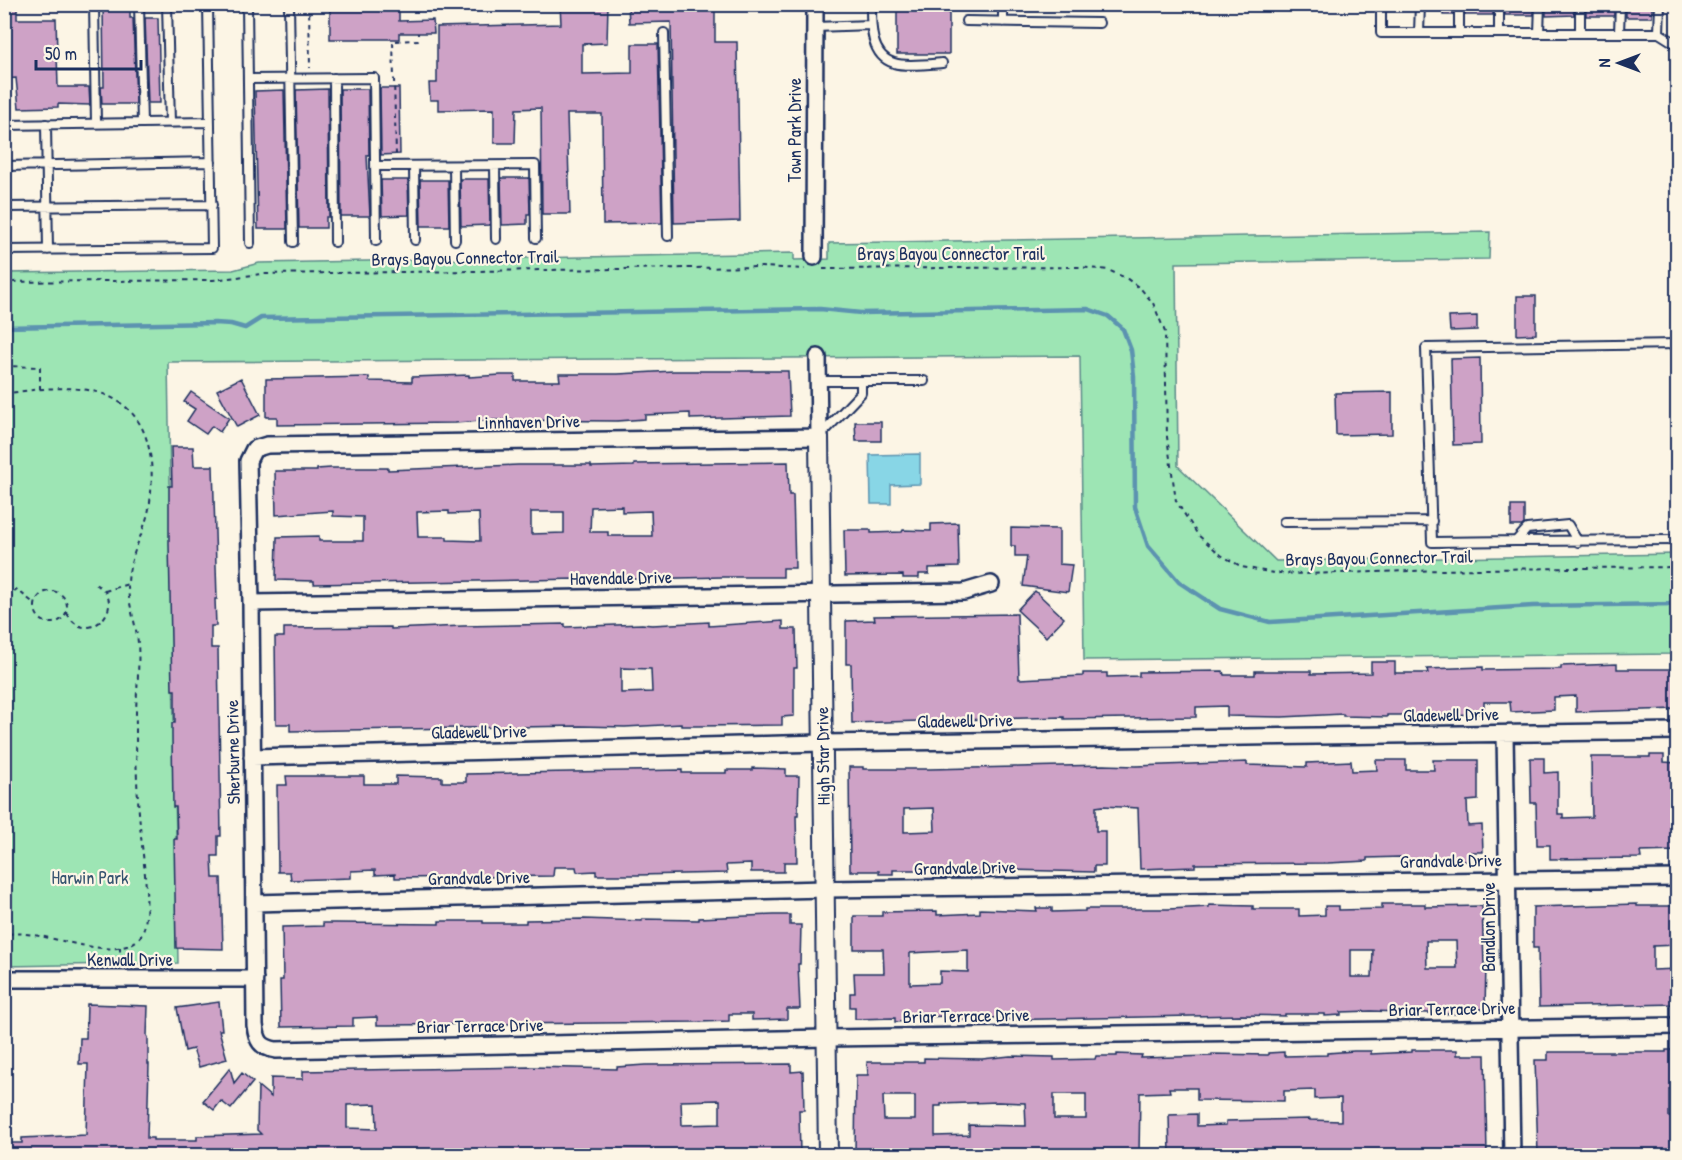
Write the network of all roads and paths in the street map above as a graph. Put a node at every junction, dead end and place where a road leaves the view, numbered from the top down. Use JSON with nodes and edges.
{"nodes":[{"id":1,"x":94,"y":4,"type":"edge"},
{"id":2,"x":139,"y":4,"type":"edge"},
{"id":3,"x":167,"y":4,"type":"edge"},
{"id":4,"x":208,"y":4,"type":"edge"},
{"id":5,"x":247,"y":4,"type":"edge"},
{"id":6,"x":289,"y":4,"type":"edge"},
{"id":7,"x":309,"y":4,"type":"edge"},
{"id":8,"x":815,"y":4,"type":"edge"},
{"id":9,"x":871,"y":4,"type":"edge"},
{"id":10,"x":1003,"y":4,"type":"edge"},
{"id":11,"x":1381,"y":4,"type":"edge"},
{"id":12,"x":1420,"y":4,"type":"edge"},
{"id":13,"x":1459,"y":4,"type":"edge"},
{"id":14,"x":1499,"y":4,"type":"edge"},
{"id":15,"x":1540,"y":4,"type":"edge"},
{"id":16,"x":1580,"y":4,"type":"edge"},
{"id":17,"x":1620,"y":4,"type":"edge"},
{"id":18,"x":1660,"y":4,"type":"edge"},
{"id":19,"x":966,"y":21,"type":"dead end"},
{"id":20,"x":1003,"y":22,"type":"junction"},
{"id":21,"x":1099,"y":23,"type":"dead end"},
{"id":22,"x":871,"y":26,"type":"junction"},
{"id":23,"x":815,"y":27,"type":"junction"},
{"id":24,"x":418,"y":33,"type":"dead end"},
{"id":25,"x":664,"y":33,"type":"dead end"},
{"id":26,"x":1419,"y":33,"type":"junction"},
{"id":27,"x":1459,"y":33,"type":"junction"},
{"id":28,"x":1499,"y":33,"type":"junction"},
{"id":29,"x":1539,"y":33,"type":"junction"},
{"id":30,"x":1580,"y":33,"type":"junction"},
{"id":31,"x":1619,"y":33,"type":"junction"},
{"id":32,"x":1659,"y":33,"type":"junction"},
{"id":33,"x":1677,"y":45,"type":"edge"},
{"id":34,"x":942,"y":63,"type":"dead end"},
{"id":35,"x":290,"y":77,"type":"junction"},
{"id":36,"x":310,"y":78,"type":"junction"},
{"id":37,"x":334,"y":78,"type":"junction"},
{"id":38,"x":248,"y":79,"type":"junction"},
{"id":39,"x":210,"y":122,"type":"junction"},
{"id":40,"x":96,"y":123,"type":"junction"},
{"id":41,"x":142,"y":123,"type":"junction"},
{"id":42,"x":170,"y":123,"type":"junction"},
{"id":43,"x":4,"y":124,"type":"edge"},
{"id":44,"x":46,"y":124,"type":"junction"},
{"id":45,"x":211,"y":162,"type":"junction"},
{"id":46,"x":4,"y":166,"type":"edge"},
{"id":47,"x":46,"y":166,"type":"junction"},
{"id":48,"x":375,"y":166,"type":"junction"},
{"id":49,"x":396,"y":166,"type":"junction"},
{"id":50,"x":414,"y":166,"type":"junction"},
{"id":51,"x":454,"y":166,"type":"junction"},
{"id":52,"x":495,"y":166,"type":"junction"},
{"id":53,"x":212,"y":205,"type":"junction"},
{"id":54,"x":4,"y":207,"type":"edge"},
{"id":55,"x":47,"y":207,"type":"junction"},
{"id":56,"x":668,"y":236,"type":"dead end"},
{"id":57,"x":536,"y":238,"type":"dead end"},
{"id":58,"x":496,"y":239,"type":"dead end"},
{"id":59,"x":415,"y":240,"type":"dead end"},
{"id":60,"x":455,"y":240,"type":"dead end"},
{"id":61,"x":376,"y":241,"type":"dead end"},
{"id":62,"x":293,"y":242,"type":"dead end"},
{"id":63,"x":335,"y":242,"type":"dead end"},
{"id":64,"x":250,"y":243,"type":"dead end"},
{"id":65,"x":4,"y":250,"type":"edge"},
{"id":66,"x":48,"y":250,"type":"junction"},
{"id":67,"x":812,"y":265,"type":"junction"},
{"id":68,"x":4,"y":282,"type":"edge"},
{"id":69,"x":1677,"y":344,"type":"edge"},
{"id":70,"x":818,"y":357,"type":"dead end"},
{"id":71,"x":4,"y":366,"type":"edge"},
{"id":72,"x":818,"y":381,"type":"junction"},
{"id":73,"x":861,"y":381,"type":"junction"},
{"id":74,"x":924,"y":381,"type":"dead end"},
{"id":75,"x":40,"y":390,"type":"junction"},
{"id":76,"x":4,"y":394,"type":"edge"},
{"id":77,"x":819,"y":437,"type":"junction"},
{"id":78,"x":248,"y":461,"type":"joint"},
{"id":79,"x":1432,"y":521,"type":"junction"},
{"id":80,"x":1284,"y":522,"type":"dead end"},
{"id":81,"x":1677,"y":540,"type":"edge"},
{"id":82,"x":1516,"y":541,"type":"junction"},
{"id":83,"x":1578,"y":542,"type":"junction"},
{"id":84,"x":1677,"y":567,"type":"edge"},
{"id":85,"x":93,"y":583,"type":"dead end"},
{"id":86,"x":128,"y":583,"type":"junction"},
{"id":87,"x":991,"y":584,"type":"dead end"},
{"id":88,"x":105,"y":591,"type":"junction"},
{"id":89,"x":820,"y":595,"type":"junction"},
{"id":90,"x":251,"y":603,"type":"junction"},
{"id":91,"x":35,"y":604,"type":"junction"},
{"id":92,"x":4,"y":606,"type":"edge"},
{"id":93,"x":67,"y":613,"type":"junction"},
{"id":94,"x":1677,"y":731,"type":"edge"},
{"id":95,"x":1505,"y":734,"type":"junction"},
{"id":96,"x":822,"y":743,"type":"junction"},
{"id":97,"x":252,"y":757,"type":"junction"},
{"id":98,"x":1677,"y":878,"type":"edge"},
{"id":99,"x":1508,"y":880,"type":"junction"},
{"id":100,"x":825,"y":889,"type":"junction"},
{"id":101,"x":254,"y":903,"type":"junction"},
{"id":102,"x":4,"y":935,"type":"edge"},
{"id":103,"x":255,"y":979,"type":"junction"},
{"id":104,"x":4,"y":980,"type":"edge"},
{"id":105,"x":1677,"y":1026,"type":"edge"},
{"id":106,"x":1509,"y":1028,"type":"junction"},
{"id":107,"x":827,"y":1038,"type":"junction"},
{"id":108,"x":259,"y":1042,"type":"joint"},
{"id":109,"x":828,"y":1155,"type":"edge"},
{"id":110,"x":1512,"y":1155,"type":"edge"}],
"edges":[{"from":1,"to":40,"type":"lane"},
{"from":2,"to":41,"type":"lane"},
{"from":3,"to":42,"type":"lane"},
{"from":4,"to":39,"type":"lane"},
{"from":5,"to":38,"type":"lane"},
{"from":6,"to":35,"type":"lane"},
{"from":7,"to":36,"type":"path"},
{"from":8,"to":23,"type":"street","name":"Town Park Drive"},
{"from":9,"to":22,"type":"lane"},
{"from":10,"to":20,"type":"lane"},
{"from":11,"to":26,"type":"lane"},
{"from":12,"to":26,"type":"lane"},
{"from":13,"to":27,"type":"lane"},
{"from":14,"to":28,"type":"lane"},
{"from":15,"to":29,"type":"lane"},
{"from":16,"to":30,"type":"lane"},
{"from":17,"to":31,"type":"lane"},
{"from":18,"to":32,"type":"lane"},
{"from":19,"to":20,"type":"lane"},
{"from":20,"to":21,"type":"lane"},
{"from":22,"to":23,"type":"lane"},
{"from":22,"to":34,"type":"lane"},
{"from":23,"to":67,"type":"street","name":"Town Park Drive"},
{"from":24,"to":49,"type":"path"},
{"from":25,"to":56,"type":"lane"},
{"from":26,"to":27,"type":"lane"},
{"from":27,"to":28,"type":"lane"},
{"from":28,"to":29,"type":"lane"},
{"from":29,"to":30,"type":"lane"},
{"from":30,"to":31,"type":"lane"},
{"from":31,"to":32,"type":"lane"},
{"from":32,"to":33,"type":"lane"},
{"from":35,"to":36,"type":"lane"},
{"from":35,"to":38,"type":"lane"},
{"from":35,"to":62,"type":"lane"},
{"from":36,"to":37,"type":"lane"},
{"from":37,"to":48,"type":"lane"},
{"from":37,"to":63,"type":"lane"},
{"from":38,"to":64,"type":"lane"},
{"from":39,"to":42,"type":"lane"},
{"from":39,"to":45,"type":"lane"},
{"from":40,"to":41,"type":"lane"},
{"from":40,"to":44,"type":"lane"},
{"from":41,"to":42,"type":"lane"},
{"from":43,"to":44,"type":"lane"},
{"from":44,"to":47,"type":"lane"},
{"from":45,"to":47,"type":"lane"},
{"from":45,"to":53,"type":"lane"},
{"from":46,"to":47,"type":"lane"},
{"from":47,"to":55,"type":"lane"},
{"from":48,"to":49,"type":"lane"},
{"from":48,"to":61,"type":"lane"},
{"from":49,"to":50,"type":"lane"},
{"from":50,"to":51,"type":"lane"},
{"from":50,"to":59,"type":"lane"},
{"from":51,"to":52,"type":"lane"},
{"from":51,"to":60,"type":"lane"},
{"from":52,"to":57,"type":"lane"},
{"from":52,"to":58,"type":"lane"},
{"from":53,"to":55,"type":"lane"},
{"from":53,"to":66,"type":"lane"},
{"from":54,"to":55,"type":"lane"},
{"from":55,"to":66,"type":"lane"},
{"from":65,"to":66,"type":"lane"},
{"from":67,"to":68,"type":"path","name":"Brays Bayou Connector Trail"},
{"from":67,"to":84,"type":"path","name":"Brays Bayou Connector Trail"},
{"from":69,"to":79,"type":"lane"},
{"from":70,"to":72,"type":"street","name":"High Star Drive"},
{"from":71,"to":75,"type":"path"},
{"from":72,"to":73,"type":"lane"},
{"from":72,"to":77,"type":"street","name":"High Star Drive"},
{"from":73,"to":74,"type":"lane"},
{"from":73,"to":77,"type":"lane"},
{"from":75,"to":76,"type":"path"},
{"from":75,"to":86,"type":"path"},
{"from":77,"to":78,"type":"street","name":"Linnhaven Drive"},
{"from":77,"to":89,"type":"street","name":"High Star Drive"},
{"from":78,"to":90,"type":"street","name":"Sherburne Drive"},
{"from":79,"to":80,"type":"lane"},
{"from":79,"to":82,"type":"lane"},
{"from":81,"to":83,"type":"lane"},
{"from":82,"to":83,"type":"lane"},
{"from":82,"to":83,"type":"lane"},
{"from":85,"to":88,"type":"path"},
{"from":86,"to":88,"type":"path"},
{"from":86,"to":102,"type":"path"},
{"from":87,"to":89,"type":"street","name":"Havendale Drive"},
{"from":88,"to":93,"type":"path"},
{"from":89,"to":90,"type":"street","name":"Havendale Drive"},
{"from":89,"to":96,"type":"street","name":"High Star Drive"},
{"from":90,"to":97,"type":"street","name":"Sherburne Drive"},
{"from":91,"to":92,"type":"path"},
{"from":91,"to":93,"type":"path"},
{"from":91,"to":93,"type":"path"},
{"from":94,"to":95,"type":"street","name":"Gladewell Drive"},
{"from":95,"to":96,"type":"street","name":"Gladewell Drive"},
{"from":95,"to":99,"type":"street","name":"Bandlon Drive"},
{"from":96,"to":97,"type":"street","name":"Gladewell Drive"},
{"from":96,"to":100,"type":"street","name":"High Star Drive"},
{"from":97,"to":101,"type":"street","name":"Sherburne Drive"},
{"from":98,"to":99,"type":"street","name":"Grandvale Drive"},
{"from":99,"to":100,"type":"street","name":"Grandvale Drive"},
{"from":99,"to":106,"type":"street","name":"Bandlon Drive"},
{"from":100,"to":101,"type":"street","name":"Grandvale Drive"},
{"from":100,"to":107,"type":"street","name":"High Star Drive"},
{"from":101,"to":103,"type":"street","name":"Sherburne Drive"},
{"from":103,"to":104,"type":"street","name":"Kenwall Drive"},
{"from":103,"to":108,"type":"street","name":"Sherburne Drive"},
{"from":105,"to":106,"type":"street","name":"Briar Terrace Drive"},
{"from":106,"to":107,"type":"street","name":"Briar Terrace Drive"},
{"from":106,"to":110,"type":"street","name":"Bandlon Drive"},
{"from":107,"to":108,"type":"street","name":"Briar Terrace Drive"},
{"from":107,"to":109,"type":"street","name":"High Star Drive"}]}
